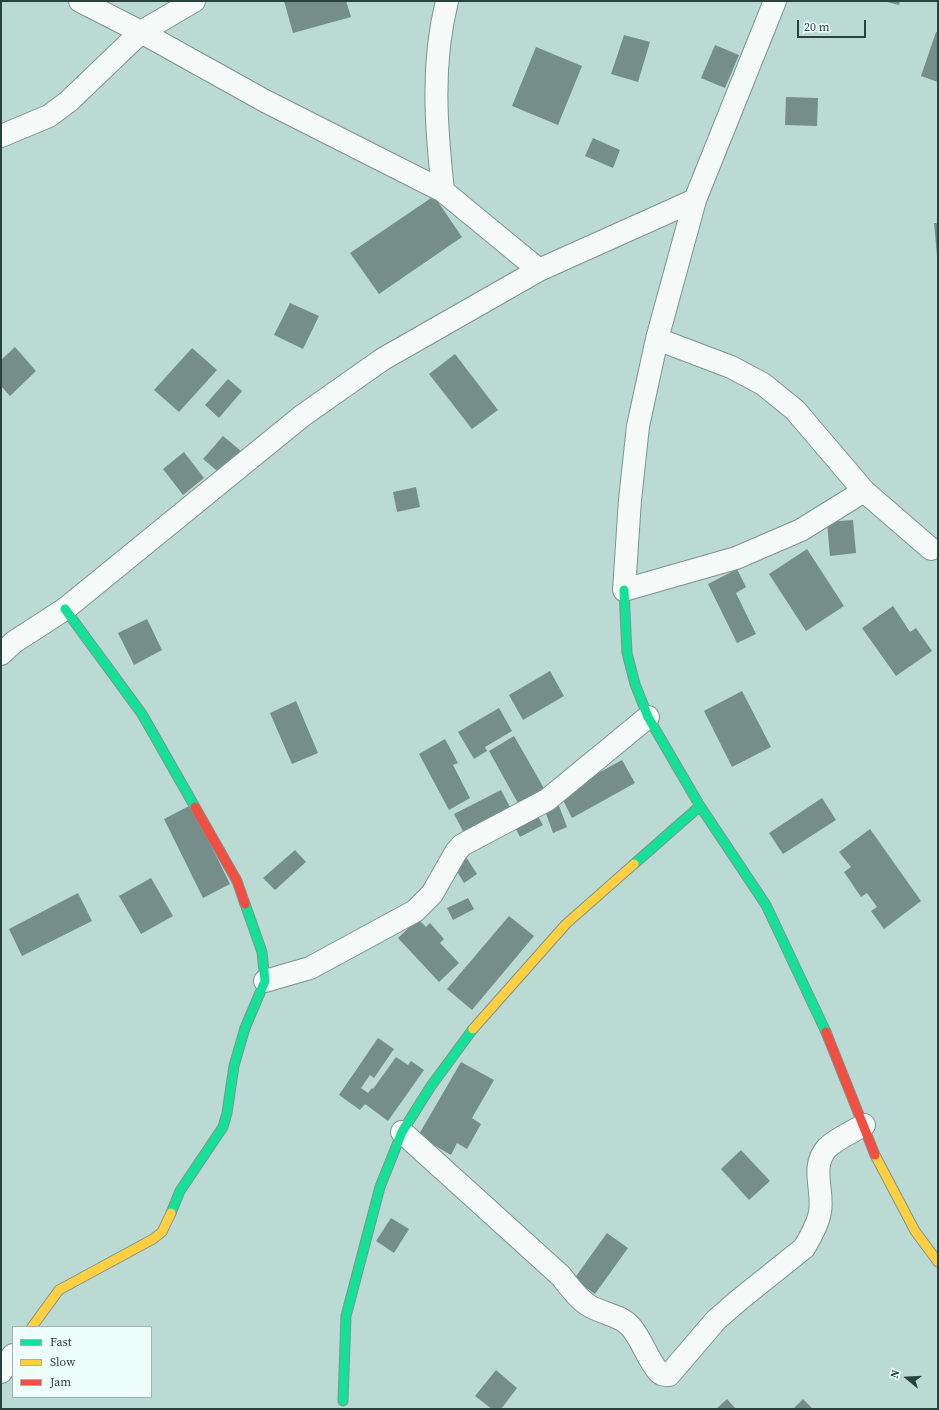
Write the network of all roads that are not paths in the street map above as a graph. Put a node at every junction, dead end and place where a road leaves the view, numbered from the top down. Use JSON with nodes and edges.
{"nodes":[{"id":1,"x":80,"y":1,"type":"edge"},
{"id":2,"x":194,"y":1,"type":"edge"},
{"id":3,"x":447,"y":1,"type":"edge"},
{"id":4,"x":775,"y":1,"type":"edge"},
{"id":5,"x":141,"y":32,"type":"junction"},
{"id":6,"x":1,"y":136,"type":"edge"},
{"id":7,"x":443,"y":191,"type":"junction"},
{"id":8,"x":695,"y":200,"type":"junction"},
{"id":9,"x":538,"y":270,"type":"junction"},
{"id":10,"x":657,"y":339,"type":"junction"},
{"id":11,"x":864,"y":491,"type":"junction"},
{"id":12,"x":931,"y":549,"type":"dead end"},
{"id":13,"x":624,"y":590,"type":"junction"},
{"id":14,"x":65,"y":609,"type":"junction"},
{"id":15,"x":6,"y":642,"type":"edge"},
{"id":16,"x":648,"y":717,"type":"junction"},
{"id":17,"x":700,"y":806,"type":"junction"},
{"id":18,"x":265,"y":981,"type":"junction"},
{"id":19,"x":864,"y":1125,"type":"junction"},
{"id":20,"x":402,"y":1132,"type":"junction"},
{"id":21,"x":938,"y":1262,"type":"edge"},
{"id":22,"x":33,"y":1326,"type":"edge"},
{"id":23,"x":12,"y":1356,"type":"edge"},
{"id":24,"x":1,"y":1372,"type":"edge"},
{"id":25,"x":343,"y":1401,"type":"dead end"}],
"edges":[{"from":1,"to":5,"type":"street"},
{"from":2,"to":5,"type":"street"},
{"from":3,"to":7,"type":"street"},
{"from":4,"to":8,"type":"street"},
{"from":5,"to":6,"type":"street"},
{"from":5,"to":7,"type":"street"},
{"from":7,"to":9,"type":"street"},
{"from":8,"to":9,"type":"street"},
{"from":8,"to":10,"type":"street"},
{"from":9,"to":14,"type":"street"},
{"from":10,"to":11,"type":"street"},
{"from":10,"to":13,"type":"street"},
{"from":11,"to":12,"type":"street"},
{"from":11,"to":13,"type":"street"},
{"from":13,"to":16,"type":"street"},
{"from":14,"to":15,"type":"street"},
{"from":14,"to":18,"type":"street"},
{"from":16,"to":17,"type":"street"},
{"from":16,"to":18,"type":"street"},
{"from":17,"to":19,"type":"street"},
{"from":17,"to":20,"type":"street"},
{"from":18,"to":22,"type":"street"},
{"from":19,"to":20,"type":"street"},
{"from":19,"to":21,"type":"street"},
{"from":20,"to":25,"type":"street"},
{"from":23,"to":24,"type":"street"}]}
